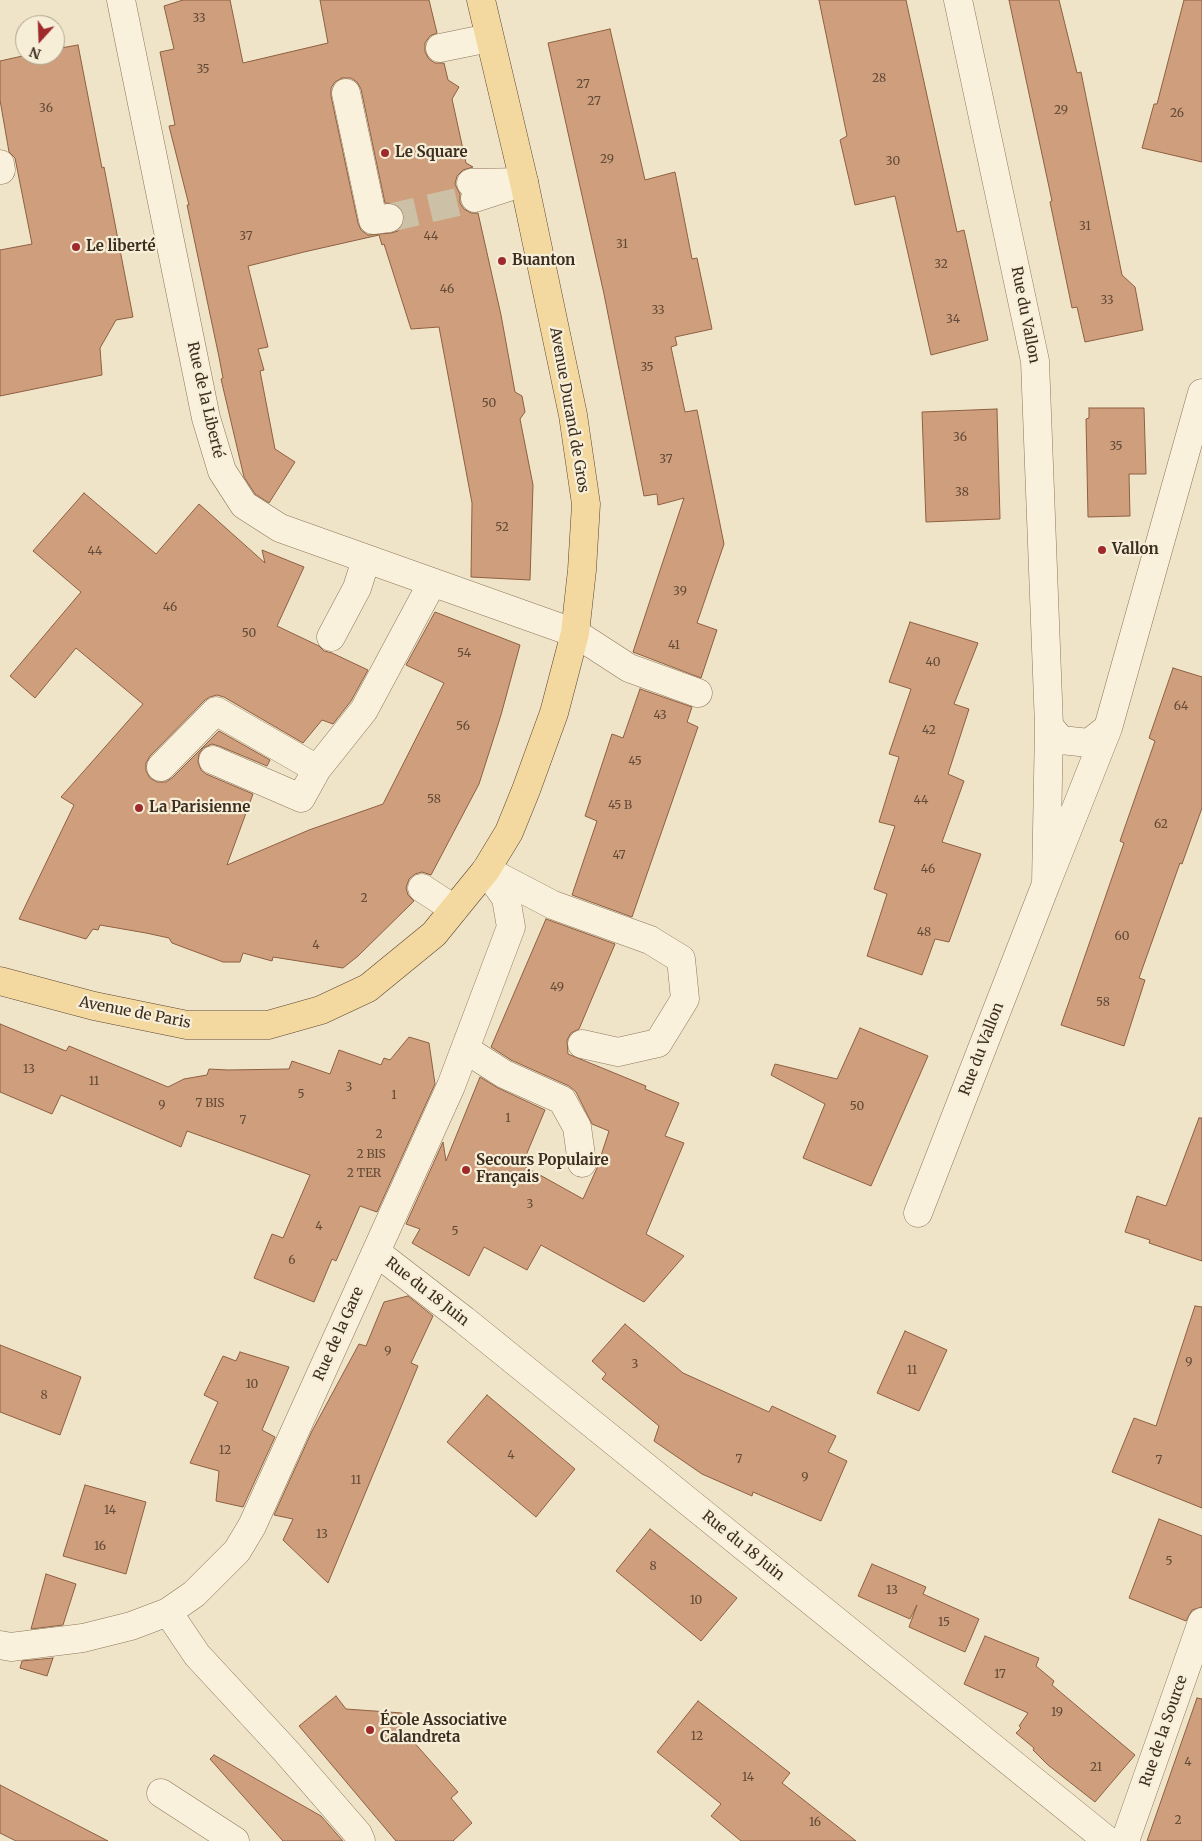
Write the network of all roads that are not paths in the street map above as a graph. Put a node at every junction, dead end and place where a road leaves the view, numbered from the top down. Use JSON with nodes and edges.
{"nodes":[{"id":1,"x":122,"y":0,"type":"edge"},
{"id":2,"x":481,"y":0,"type":"edge"},
{"id":3,"x":958,"y":0,"type":"edge"},
{"id":4,"x":490,"y":38,"type":"junction"},
{"id":5,"x":440,"y":48,"type":"dead end"},
{"id":6,"x":346,"y":93,"type":"dead end"},
{"id":7,"x":524,"y":182,"type":"junction"},
{"id":8,"x":473,"y":190,"type":"tunnel mouth"},
{"id":9,"x":389,"y":218,"type":"tunnel mouth"},
{"id":10,"x":1202,"y":393,"type":"edge"},
{"id":11,"x":366,"y":560,"type":"junction"},
{"id":12,"x":432,"y":583,"type":"junction"},
{"id":13,"x":575,"y":633,"type":"junction"},
{"id":14,"x":331,"y":637,"type":"dead end"},
{"id":15,"x":698,"y":693,"type":"dead end"},
{"id":16,"x":1049,"y":726,"type":"junction"},
{"id":17,"x":1108,"y":728,"type":"junction"},
{"id":18,"x":221,"y":735,"type":"dead end"},
{"id":19,"x":213,"y":760,"type":"dead end"},
{"id":20,"x":161,"y":767,"type":"dead end"},
{"id":21,"x":312,"y":777,"type":"junction"},
{"id":22,"x":486,"y":870,"type":"junction"},
{"id":23,"x":1046,"y":884,"type":"junction"},
{"id":24,"x":422,"y":888,"type":"dead end"},
{"id":25,"x":454,"y":909,"type":"junction"},
{"id":26,"x":0,"y":981,"type":"edge"},
{"id":27,"x":582,"y":1044,"type":"dead end"},
{"id":28,"x":465,"y":1049,"type":"junction"},
{"id":29,"x":582,"y":1163,"type":"dead end"},
{"id":30,"x":918,"y":1213,"type":"dead end"},
{"id":31,"x":376,"y":1252,"type":"junction"},
{"id":32,"x":168,"y":1612,"type":"junction"},
{"id":33,"x":1202,"y":1622,"type":"edge"},
{"id":34,"x":0,"y":1645,"type":"edge"},
{"id":35,"x":161,"y":1792,"type":"dead end"},
{"id":36,"x":235,"y":1841,"type":"edge"},
{"id":37,"x":361,"y":1841,"type":"edge"},
{"id":38,"x":1108,"y":1841,"type":"edge"},
{"id":39,"x":1125,"y":1841,"type":"edge"}],
"edges":[{"from":1,"to":11,"type":"street","name":"Rue de la Liberté"},
{"from":2,"to":4,"type":"main road","name":"Avenue Durand de Gros"},
{"from":3,"to":16,"type":"street","name":"Rue du Vallon"},
{"from":4,"to":5,"type":"street"},
{"from":4,"to":7,"type":"main road","name":"Avenue Durand de Gros"},
{"from":6,"to":9,"type":"street"},
{"from":7,"to":8,"type":"street"},
{"from":7,"to":13,"type":"main road","name":"Avenue Durand de Gros"},
{"from":10,"to":17,"type":"street","name":"Rue du Vallon"},
{"from":11,"to":12,"type":"street","name":"Rue de la Liberté"},
{"from":11,"to":14,"type":"street"},
{"from":12,"to":13,"type":"street","name":"Rue de la Liberté"},
{"from":12,"to":21,"type":"street"},
{"from":13,"to":15,"type":"street","name":"Rue de la Liberté"},
{"from":13,"to":22,"type":"main road","name":"Avenue Durand de Gros"},
{"from":16,"to":17,"type":"street"},
{"from":16,"to":23,"type":"street","name":"Rue du Vallon"},
{"from":17,"to":23,"type":"street","name":"Rue du Vallon"},
{"from":18,"to":21,"type":"street"},
{"from":19,"to":21,"type":"street"},
{"from":20,"to":21,"type":"street"},
{"from":22,"to":25,"type":"main road","name":"Avenue de Paris"},
{"from":22,"to":27,"type":"street"},
{"from":22,"to":28,"type":"street","name":"Rue de la Gare"},
{"from":23,"to":30,"type":"street","name":"Rue du Vallon"},
{"from":24,"to":25,"type":"street"},
{"from":25,"to":26,"type":"main road","name":"Avenue de Paris"},
{"from":28,"to":29,"type":"street"},
{"from":28,"to":31,"type":"street","name":"Rue de la Gare"},
{"from":31,"to":32,"type":"street","name":"Rue de la Gare"},
{"from":31,"to":38,"type":"street","name":"Rue du 18 Juin"},
{"from":32,"to":34,"type":"street","name":"Rue de la Gare"},
{"from":32,"to":37,"type":"street"},
{"from":33,"to":39,"type":"street","name":"Rue de la Source"},
{"from":35,"to":36,"type":"street"}]}
